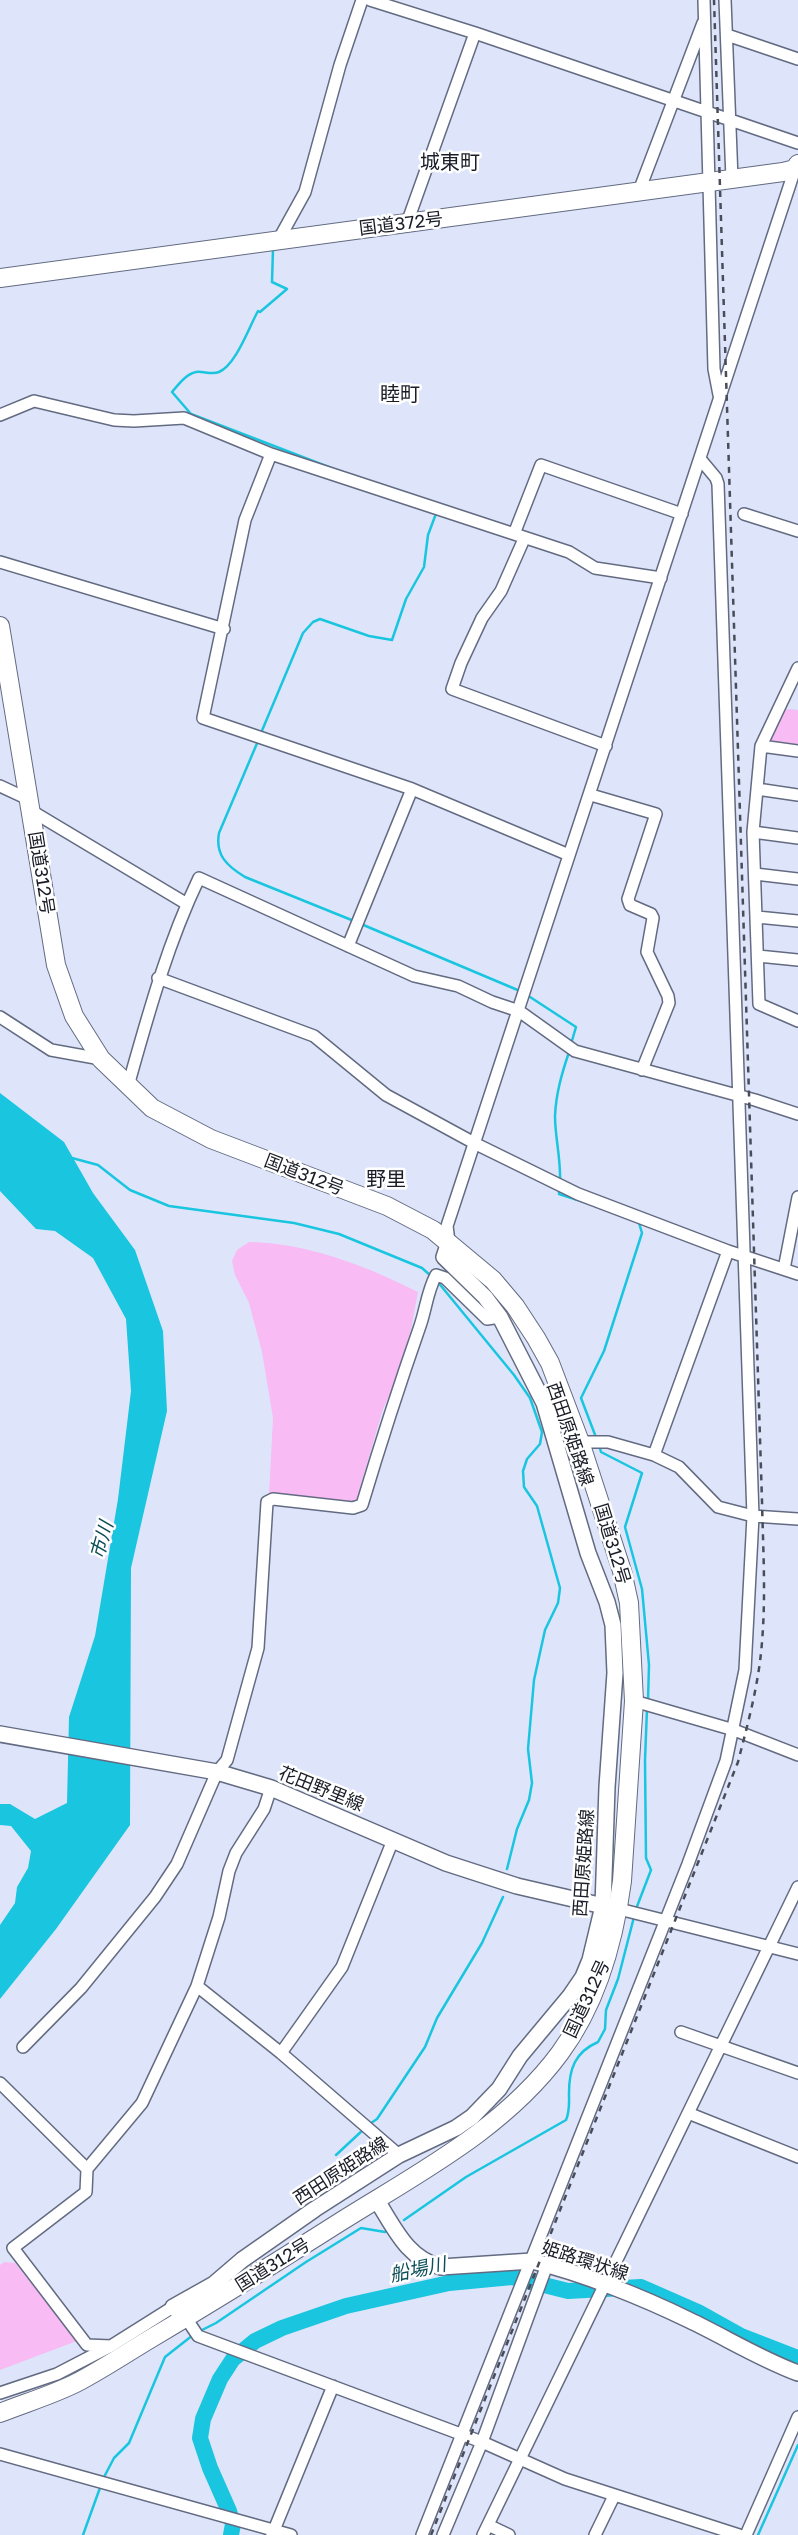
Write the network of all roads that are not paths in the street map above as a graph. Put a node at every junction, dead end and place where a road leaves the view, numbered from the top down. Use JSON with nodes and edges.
{"nodes":[{"id":1,"x":362,"y":0,"type":"edge"},
{"id":2,"x":704,"y":0,"type":"edge"},
{"id":3,"x":725,"y":0,"type":"edge"},
{"id":4,"x":377,"y":1,"type":"edge"},
{"id":5,"x":705,"y":16,"type":"junction"},
{"id":6,"x":474,"y":33,"type":"junction"},
{"id":7,"x":727,"y":35,"type":"junction"},
{"id":8,"x":798,"y":59,"type":"edge"},
{"id":9,"x":672,"y":102,"type":"junction"},
{"id":10,"x":708,"y":113,"type":"junction"},
{"id":11,"x":730,"y":120,"type":"junction"},
{"id":12,"x":798,"y":143,"type":"edge"},
{"id":13,"x":796,"y":172,"type":"edge"},
{"id":14,"x":732,"y":179,"type":"junction"},
{"id":15,"x":708,"y":182,"type":"junction"},
{"id":16,"x":638,"y":191,"type":"junction"},
{"id":17,"x":407,"y":223,"type":"junction"},
{"id":18,"x":279,"y":239,"type":"junction"},
{"id":19,"x":0,"y":278,"type":"edge"},
{"id":20,"x":719,"y":396,"type":"junction"},
{"id":21,"x":0,"y":416,"type":"edge"},
{"id":22,"x":271,"y":454,"type":"junction"},
{"id":23,"x":701,"y":460,"type":"junction"},
{"id":24,"x":682,"y":514,"type":"junction"},
{"id":25,"x":744,"y":514,"type":"dead end"},
{"id":26,"x":797,"y":526,"type":"edge"},
{"id":27,"x":519,"y":536,"type":"junction"},
{"id":28,"x":0,"y":562,"type":"edge"},
{"id":29,"x":662,"y":578,"type":"junction"},
{"id":30,"x":0,"y":626,"type":"edge"},
{"id":31,"x":224,"y":629,"type":"junction"},
{"id":32,"x":798,"y":668,"type":"edge"},
{"id":33,"x":606,"y":746,"type":"junction"},
{"id":34,"x":761,"y":746,"type":"junction"},
{"id":35,"x":798,"y":751,"type":"edge"},
{"id":36,"x":0,"y":786,"type":"edge"},
{"id":37,"x":412,"y":789,"type":"junction"},
{"id":38,"x":757,"y":789,"type":"junction"},
{"id":39,"x":590,"y":795,"type":"junction"},
{"id":40,"x":798,"y":795,"type":"edge"},
{"id":41,"x":29,"y":805,"type":"junction"},
{"id":42,"x":753,"y":832,"type":"junction"},
{"id":43,"x":798,"y":838,"type":"edge"},
{"id":44,"x":569,"y":855,"type":"junction"},
{"id":45,"x":755,"y":874,"type":"junction"},
{"id":46,"x":798,"y":879,"type":"edge"},
{"id":47,"x":187,"y":904,"type":"junction"},
{"id":48,"x":757,"y":917,"type":"junction"},
{"id":49,"x":798,"y":921,"type":"edge"},
{"id":50,"x":348,"y":946,"type":"junction"},
{"id":51,"x":758,"y":956,"type":"junction"},
{"id":52,"x":798,"y":960,"type":"edge"},
{"id":53,"x":158,"y":978,"type":"junction"},
{"id":54,"x":519,"y":1011,"type":"junction"},
{"id":55,"x":0,"y":1017,"type":"edge"},
{"id":56,"x":798,"y":1020,"type":"edge"},
{"id":57,"x":101,"y":1059,"type":"junction"},
{"id":58,"x":642,"y":1070,"type":"junction"},
{"id":59,"x":128,"y":1086,"type":"junction"},
{"id":60,"x":738,"y":1097,"type":"junction"},
{"id":61,"x":798,"y":1114,"type":"edge"},
{"id":62,"x":476,"y":1144,"type":"junction"},
{"id":63,"x":798,"y":1197,"type":"edge"},
{"id":64,"x":448,"y":1242,"type":"junction"},
{"id":65,"x":728,"y":1251,"type":"junction"},
{"id":66,"x":744,"y":1257,"type":"junction"},
{"id":67,"x":784,"y":1269,"type":"junction"},
{"id":68,"x":798,"y":1274,"type":"edge"},
{"id":69,"x":500,"y":1317,"type":"junction"},
{"id":70,"x":580,"y":1442,"type":"junction"},
{"id":71,"x":654,"y":1455,"type":"junction"},
{"id":72,"x":753,"y":1516,"type":"junction"},
{"id":73,"x":798,"y":1520,"type":"edge"},
{"id":74,"x":634,"y":1700,"type":"junction"},
{"id":75,"x":734,"y":1730,"type":"junction"},
{"id":76,"x":0,"y":1734,"type":"edge"},
{"id":77,"x":798,"y":1755,"type":"edge"},
{"id":78,"x":212,"y":1771,"type":"junction"},
{"id":79,"x":271,"y":1788,"type":"junction"},
{"id":80,"x":392,"y":1840,"type":"junction"},
{"id":81,"x":798,"y":1887,"type":"edge"},
{"id":82,"x":611,"y":1907,"type":"junction"},
{"id":83,"x":665,"y":1921,"type":"junction"},
{"id":84,"x":769,"y":1947,"type":"junction"},
{"id":85,"x":798,"y":1954,"type":"edge"},
{"id":86,"x":197,"y":1986,"type":"junction"},
{"id":87,"x":681,"y":2032,"type":"dead end"},
{"id":88,"x":720,"y":2047,"type":"junction"},
{"id":89,"x":23,"y":2048,"type":"dead end"},
{"id":90,"x":281,"y":2052,"type":"junction"},
{"id":91,"x":798,"y":2073,"type":"edge"},
{"id":92,"x":0,"y":2083,"type":"edge"},
{"id":93,"x":688,"y":2113,"type":"junction"},
{"id":94,"x":399,"y":2155,"type":"junction"},
{"id":95,"x":798,"y":2157,"type":"edge"},
{"id":96,"x":87,"y":2169,"type":"junction"},
{"id":97,"x":376,"y":2199,"type":"junction"},
{"id":98,"x":532,"y":2261,"type":"junction"},
{"id":99,"x":545,"y":2271,"type":"junction"},
{"id":100,"x":604,"y":2285,"type":"junction"},
{"id":101,"x":179,"y":2312,"type":"junction"},
{"id":102,"x":110,"y":2346,"type":"junction"},
{"id":103,"x":798,"y":2373,"type":"edge"},
{"id":104,"x":333,"y":2386,"type":"junction"},
{"id":105,"x":0,"y":2393,"type":"edge"},
{"id":106,"x":0,"y":2413,"type":"edge"},
{"id":107,"x":798,"y":2417,"type":"edge"},
{"id":108,"x":463,"y":2435,"type":"junction"},
{"id":109,"x":482,"y":2442,"type":"junction"},
{"id":110,"x":0,"y":2454,"type":"edge"},
{"id":111,"x":519,"y":2460,"type":"junction"},
{"id":112,"x":614,"y":2496,"type":"junction"},
{"id":113,"x":485,"y":2530,"type":"edge"},
{"id":114,"x":274,"y":2533,"type":"edge"},
{"id":115,"x":291,"y":2535,"type":"edge"},
{"id":116,"x":422,"y":2535,"type":"edge"},
{"id":117,"x":443,"y":2535,"type":"edge"},
{"id":118,"x":509,"y":2535,"type":"edge"},
{"id":119,"x":595,"y":2535,"type":"edge"},
{"id":120,"x":740,"y":2535,"type":"edge"},
{"id":121,"x":746,"y":2535,"type":"edge"}],
"edges":[{"from":1,"to":18,"type":"street"},
{"from":2,"to":5,"type":"street"},
{"from":3,"to":7,"type":"street"},
{"from":4,"to":6,"type":"street"},
{"from":5,"to":9,"type":"street"},
{"from":5,"to":10,"type":"street"},
{"from":6,"to":9,"type":"street"},
{"from":6,"to":17,"type":"street"},
{"from":7,"to":8,"type":"street"},
{"from":7,"to":11,"type":"street"},
{"from":9,"to":10,"type":"street"},
{"from":9,"to":16,"type":"street"},
{"from":10,"to":11,"type":"street"},
{"from":10,"to":15,"type":"street"},
{"from":11,"to":12,"type":"street"},
{"from":11,"to":14,"type":"street"},
{"from":13,"to":14,"type":"highway","name":"国道372号"},
{"from":13,"to":20,"type":"street"},
{"from":14,"to":15,"type":"highway","name":"国道372号"},
{"from":15,"to":16,"type":"highway","name":"国道372号"},
{"from":15,"to":20,"type":"street"},
{"from":16,"to":17,"type":"highway","name":"国道372号"},
{"from":17,"to":18,"type":"highway","name":"国道372号"},
{"from":18,"to":19,"type":"highway","name":"国道372号"},
{"from":20,"to":23,"type":"street"},
{"from":21,"to":22,"type":"street"},
{"from":22,"to":27,"type":"street"},
{"from":22,"to":31,"type":"street"},
{"from":23,"to":24,"type":"street"},
{"from":23,"to":60,"type":"street"},
{"from":24,"to":27,"type":"street"},
{"from":24,"to":29,"type":"street"},
{"from":25,"to":26,"type":"street"},
{"from":27,"to":29,"type":"street"},
{"from":27,"to":33,"type":"street"},
{"from":28,"to":31,"type":"street"},
{"from":29,"to":33,"type":"street"},
{"from":30,"to":41,"type":"highway","name":"国道312号"},
{"from":31,"to":37,"type":"street"},
{"from":32,"to":34,"type":"street"},
{"from":33,"to":39,"type":"street"},
{"from":34,"to":35,"type":"street"},
{"from":34,"to":38,"type":"street"},
{"from":36,"to":41,"type":"street"},
{"from":37,"to":44,"type":"street"},
{"from":37,"to":50,"type":"street"},
{"from":38,"to":40,"type":"street"},
{"from":38,"to":42,"type":"street"},
{"from":39,"to":44,"type":"street"},
{"from":39,"to":58,"type":"street"},
{"from":41,"to":47,"type":"street"},
{"from":41,"to":57,"type":"highway","name":"国道312号"},
{"from":42,"to":43,"type":"street"},
{"from":42,"to":45,"type":"street"},
{"from":44,"to":54,"type":"street"},
{"from":45,"to":46,"type":"street"},
{"from":45,"to":48,"type":"street"},
{"from":47,"to":50,"type":"street"},
{"from":47,"to":53,"type":"street"},
{"from":48,"to":49,"type":"street"},
{"from":48,"to":51,"type":"street"},
{"from":50,"to":54,"type":"street"},
{"from":51,"to":52,"type":"street"},
{"from":51,"to":56,"type":"street"},
{"from":53,"to":59,"type":"street"},
{"from":53,"to":62,"type":"street"},
{"from":54,"to":58,"type":"street"},
{"from":54,"to":62,"type":"street"},
{"from":55,"to":57,"type":"street"},
{"from":57,"to":59,"type":"highway","name":"国道312号"},
{"from":58,"to":60,"type":"street"},
{"from":59,"to":64,"type":"highway","name":"国道312号"},
{"from":60,"to":61,"type":"street"},
{"from":60,"to":66,"type":"street"},
{"from":62,"to":64,"type":"street"},
{"from":62,"to":65,"type":"street"},
{"from":63,"to":67,"type":"street"},
{"from":64,"to":69,"type":"main road","name":"西田原姫路線"},
{"from":64,"to":70,"type":"highway","name":"国道312号"},
{"from":65,"to":66,"type":"street"},
{"from":65,"to":71,"type":"street"},
{"from":66,"to":67,"type":"street"},
{"from":66,"to":72,"type":"street"},
{"from":67,"to":68,"type":"street"},
{"from":69,"to":78,"type":"street"},
{"from":69,"to":82,"type":"main road","name":"西田原姫路線"},
{"from":70,"to":71,"type":"street"},
{"from":70,"to":74,"type":"highway","name":"国道312号"},
{"from":71,"to":72,"type":"street"},
{"from":72,"to":73,"type":"street"},
{"from":72,"to":75,"type":"street"},
{"from":74,"to":75,"type":"street"},
{"from":74,"to":82,"type":"highway","name":"国道312号"},
{"from":75,"to":77,"type":"street"},
{"from":75,"to":83,"type":"street"},
{"from":76,"to":78,"type":"main road","name":"花田野里線"},
{"from":78,"to":79,"type":"main road","name":"花田野里線"},
{"from":78,"to":89,"type":"street"},
{"from":79,"to":80,"type":"main road","name":"花田野里線"},
{"from":79,"to":86,"type":"street"},
{"from":80,"to":82,"type":"main road","name":"花田野里線"},
{"from":80,"to":90,"type":"street"},
{"from":81,"to":84,"type":"street"},
{"from":82,"to":83,"type":"street"},
{"from":82,"to":94,"type":"main road","name":"西田原姫路線"},
{"from":82,"to":97,"type":"highway","name":"国道312号"},
{"from":83,"to":84,"type":"street"},
{"from":83,"to":98,"type":"street"},
{"from":84,"to":85,"type":"street"},
{"from":84,"to":88,"type":"street"},
{"from":86,"to":90,"type":"street"},
{"from":86,"to":96,"type":"street"},
{"from":87,"to":88,"type":"street"},
{"from":88,"to":91,"type":"street"},
{"from":88,"to":93,"type":"street"},
{"from":90,"to":94,"type":"street"},
{"from":92,"to":96,"type":"street"},
{"from":93,"to":95,"type":"street"},
{"from":93,"to":100,"type":"street"},
{"from":94,"to":101,"type":"main road","name":"西田原姫路線"},
{"from":96,"to":102,"type":"street"},
{"from":97,"to":98,"type":"main road","name":"姫路環状線"},
{"from":97,"to":101,"type":"highway","name":"国道312号"},
{"from":98,"to":99,"type":"main road","name":"姫路環状線"},
{"from":98,"to":108,"type":"street"},
{"from":99,"to":100,"type":"main road","name":"姫路環状線"},
{"from":99,"to":109,"type":"street"},
{"from":100,"to":103,"type":"main road","name":"姫路環状線"},
{"from":100,"to":111,"type":"street"},
{"from":101,"to":102,"type":"street"},
{"from":101,"to":104,"type":"street"},
{"from":101,"to":106,"type":"highway","name":"国道312号"},
{"from":102,"to":105,"type":"street"},
{"from":104,"to":108,"type":"street"},
{"from":104,"to":114,"type":"street"},
{"from":107,"to":121,"type":"street"},
{"from":108,"to":109,"type":"street"},
{"from":108,"to":116,"type":"street"},
{"from":109,"to":111,"type":"street"},
{"from":109,"to":117,"type":"street"},
{"from":110,"to":114,"type":"street"},
{"from":111,"to":112,"type":"street"},
{"from":111,"to":113,"type":"street"},
{"from":112,"to":119,"type":"street"},
{"from":112,"to":120,"type":"street"},
{"from":113,"to":118,"type":"street"},
{"from":114,"to":115,"type":"street"}]}
